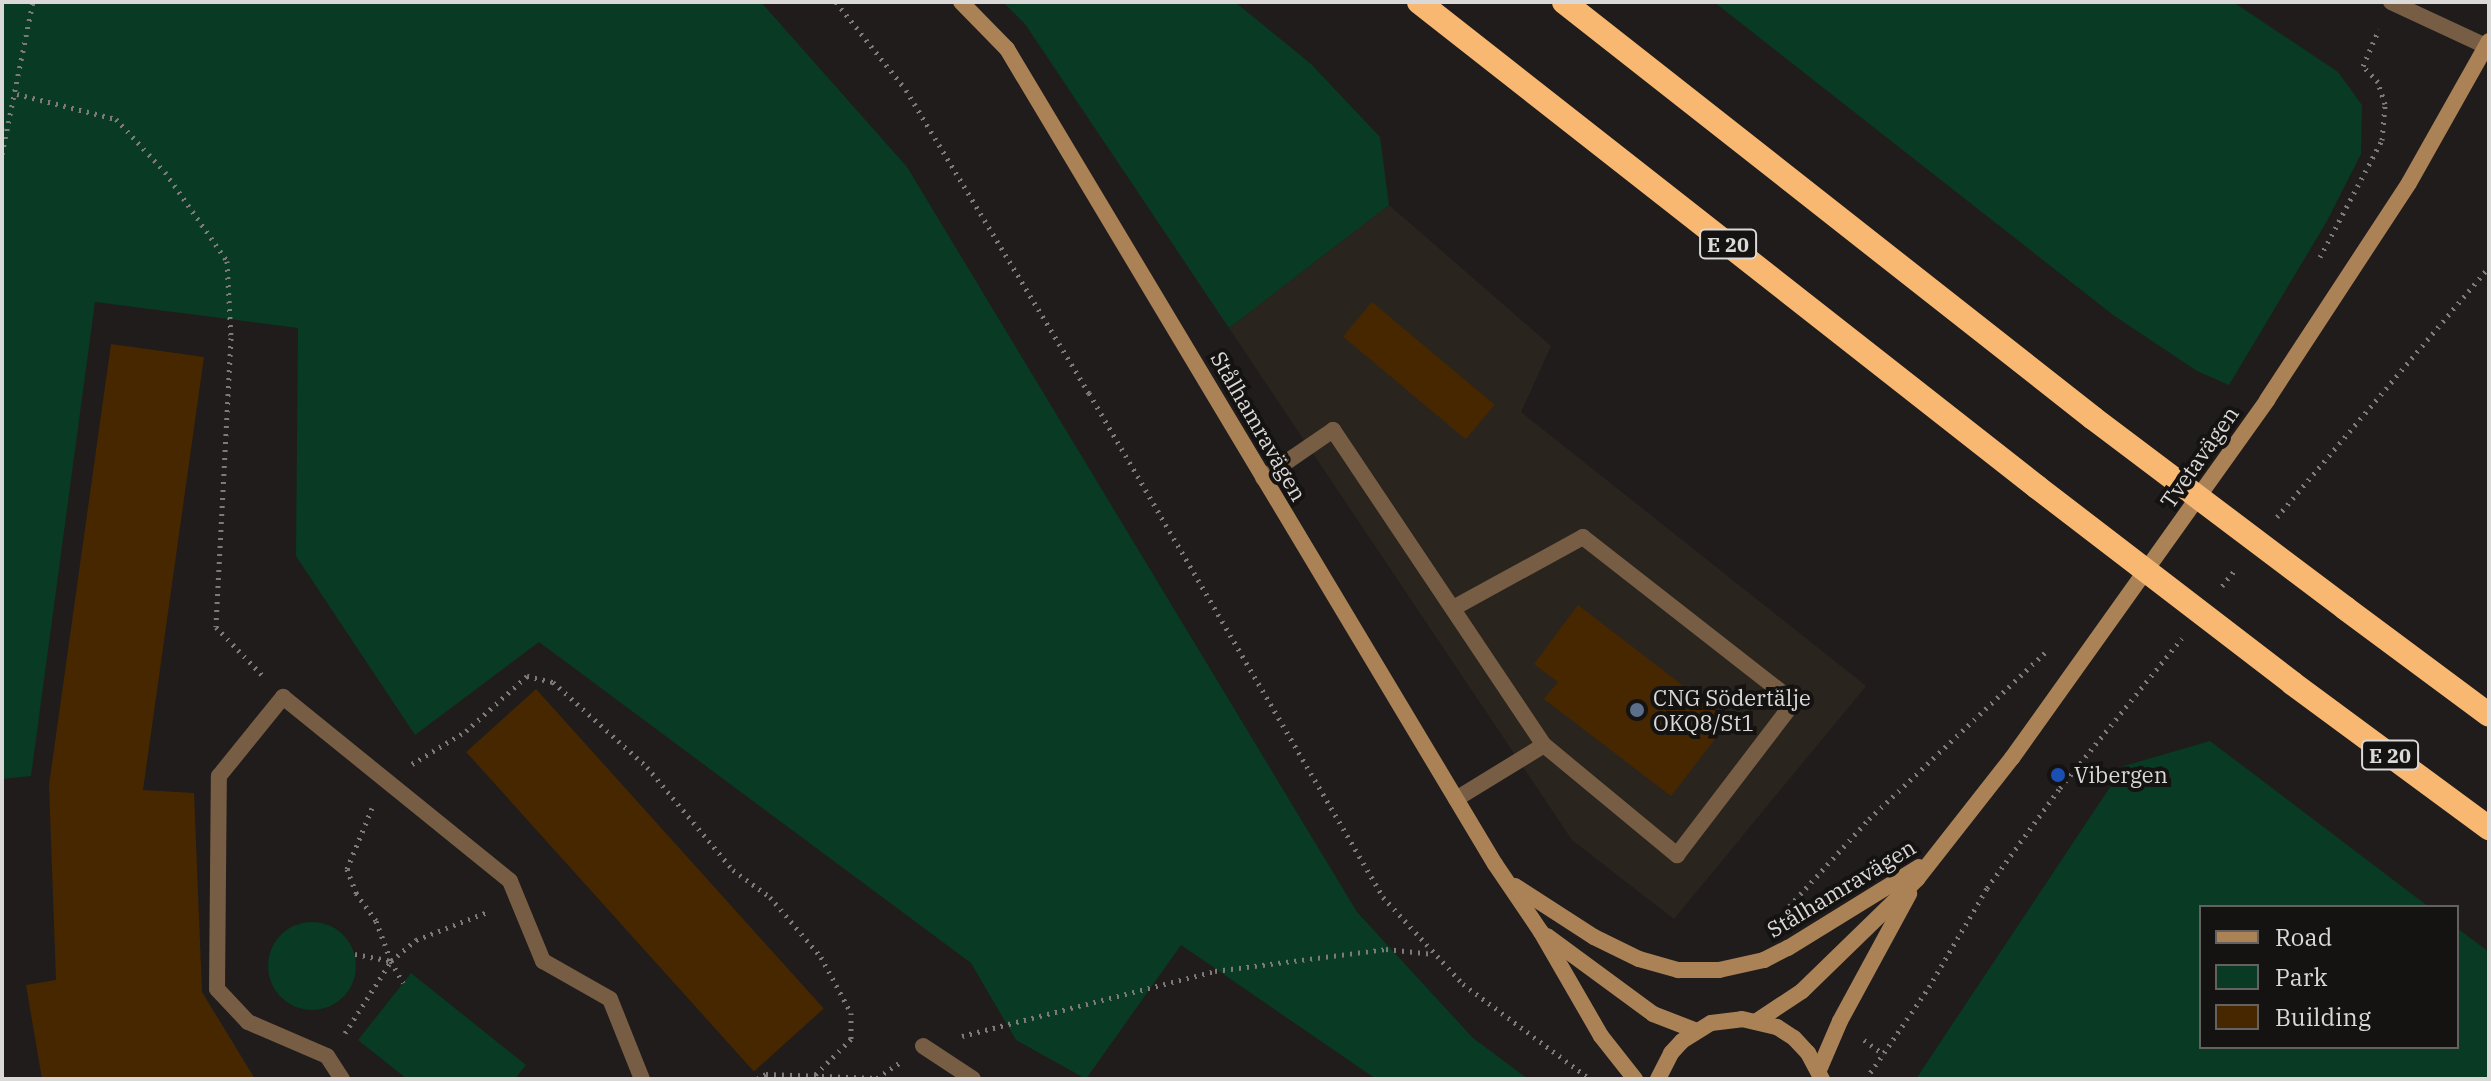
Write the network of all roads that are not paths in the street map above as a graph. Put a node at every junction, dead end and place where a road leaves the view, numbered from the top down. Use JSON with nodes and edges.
{"nodes":[{"id":1,"x":961,"y":2,"type":"edge"},
{"id":2,"x":1419,"y":2,"type":"edge"},
{"id":3,"x":1564,"y":2,"type":"edge"},
{"id":4,"x":2391,"y":2,"type":"edge"},
{"id":5,"x":2488,"y":43,"type":"edge"},
{"id":6,"x":1263,"y":478,"type":"junction"},
{"id":7,"x":1455,"y":607,"type":"junction"},
{"id":8,"x":2489,"y":715,"type":"edge"},
{"id":9,"x":1544,"y":745,"type":"junction"},
{"id":10,"x":1456,"y":799,"type":"junction"},
{"id":11,"x":2489,"y":828,"type":"edge"},
{"id":12,"x":1934,"y":858,"type":"junction"},
{"id":13,"x":1917,"y":879,"type":"junction"},
{"id":14,"x":1508,"y":882,"type":"junction"},
{"id":15,"x":1541,"y":932,"type":"junction"},
{"id":16,"x":1757,"y":1021,"type":"junction"},
{"id":17,"x":1697,"y":1031,"type":"junction"},
{"id":18,"x":923,"y":1046,"type":"road end"},
{"id":19,"x":1820,"y":1074,"type":"edge"},
{"id":20,"x":342,"y":1079,"type":"edge"},
{"id":21,"x":642,"y":1079,"type":"edge"},
{"id":22,"x":973,"y":1079,"type":"edge"},
{"id":23,"x":1635,"y":1079,"type":"edge"},
{"id":24,"x":1658,"y":1079,"type":"edge"}],
"edges":[{"from":1,"to":6,"type":"main road","name":"Stålhamravägen"},
{"from":2,"to":11,"type":"highway","number":"E 20","bridge":true},
{"from":3,"to":8,"type":"highway","bridge":true},
{"from":4,"to":5,"type":"street"},
{"from":5,"to":12,"type":"main road","name":"Tvetavägen"},
{"from":6,"to":7,"type":"street"},
{"from":6,"to":10,"type":"main road","name":"Stålhamravägen"},
{"from":7,"to":9,"type":"street"},
{"from":7,"to":9,"type":"street"},
{"from":9,"to":10,"type":"street"},
{"from":10,"to":14,"type":"main road","name":"Stålhamravägen"},
{"from":12,"to":13,"type":"main road","name":"Tvetavägen"},
{"from":12,"to":14,"type":"main road","name":"Stålhamravägen"},
{"from":13,"to":16,"type":"main road","name":"Tvetavägen"},
{"from":13,"to":19,"type":"main road","name":"Tvetavägen"},
{"from":14,"to":15,"type":"main road","name":"Stålhamravägen"},
{"from":15,"to":17,"type":"main road","name":"Stålhamravägen"},
{"from":15,"to":23,"type":"main road","name":"Stålhamravägen"},
{"from":16,"to":17,"type":"main road"},
{"from":16,"to":19,"type":"main road"},
{"from":17,"to":24,"type":"main road"},
{"from":18,"to":22,"type":"street"},
{"from":20,"to":21,"type":"street"}]}
